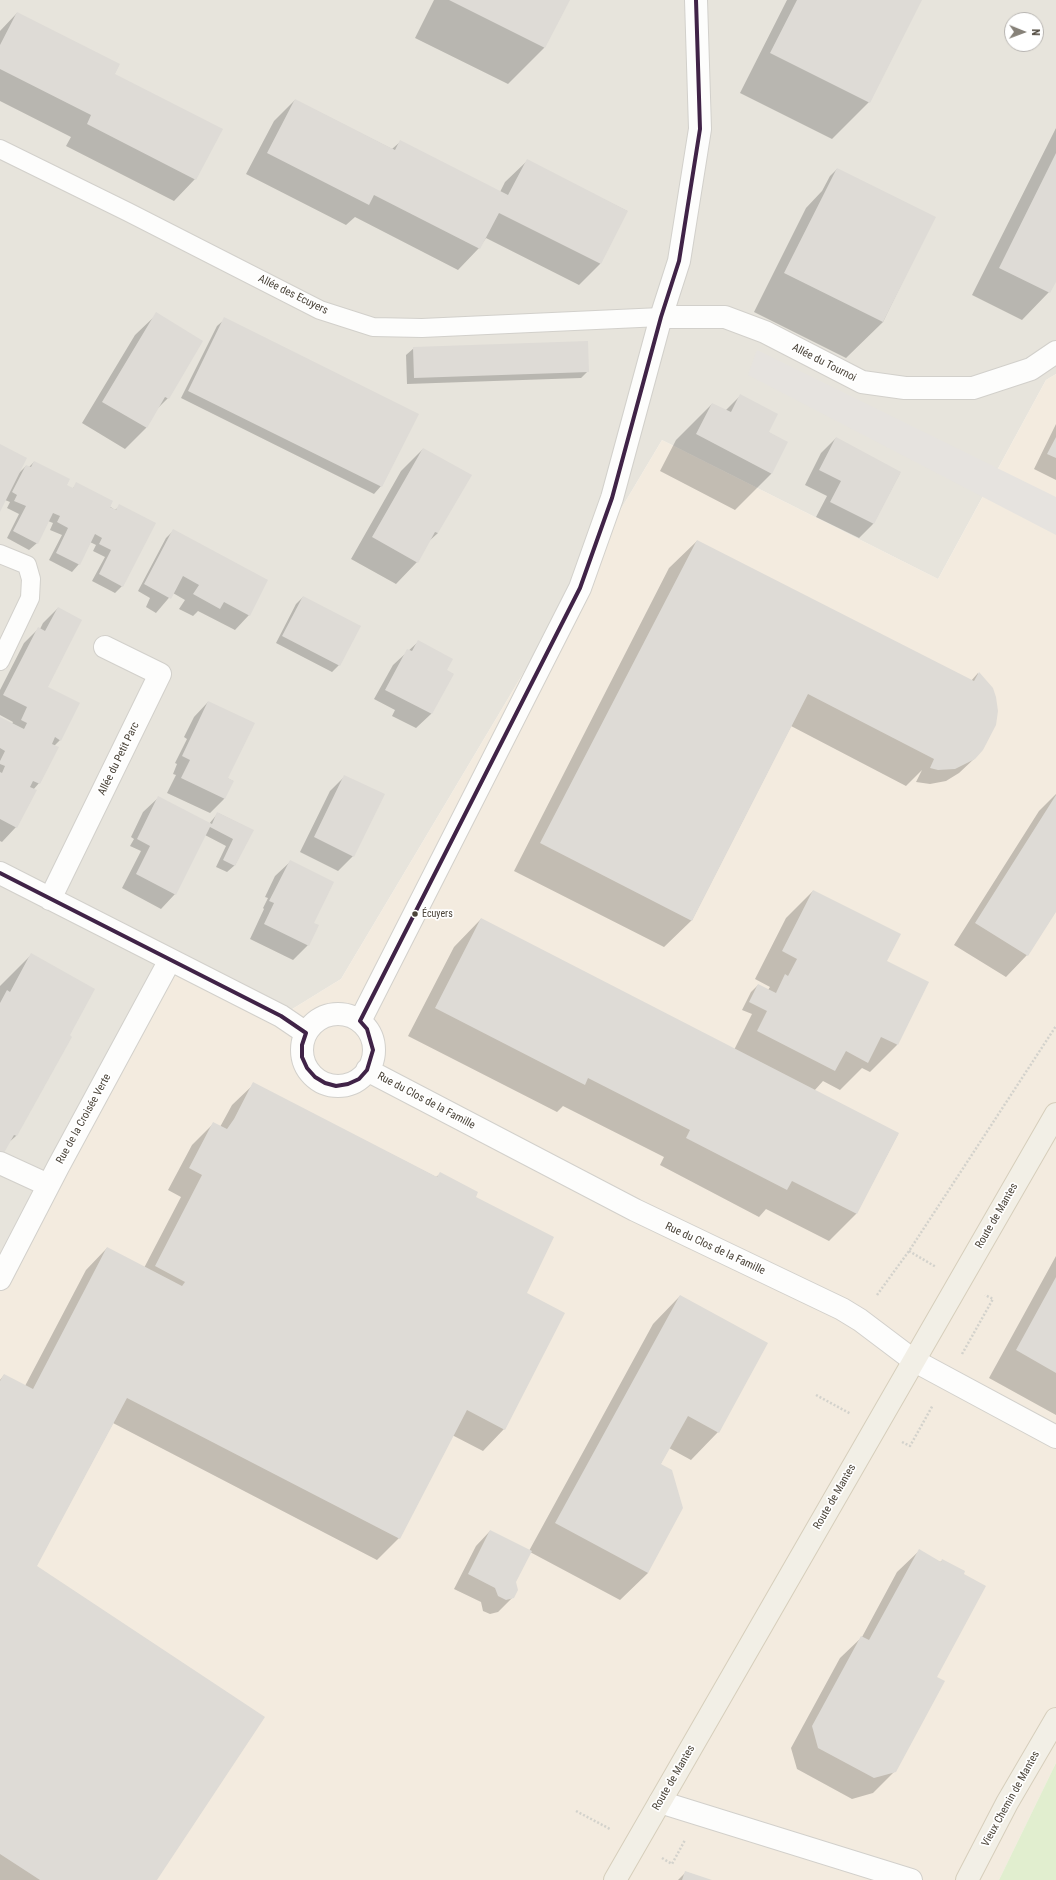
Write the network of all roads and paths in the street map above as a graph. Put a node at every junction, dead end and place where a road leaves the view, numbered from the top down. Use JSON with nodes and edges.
{"nodes":[{"id":1,"x":696,"y":0,"type":"edge"},
{"id":2,"x":0,"y":149,"type":"edge"},
{"id":3,"x":661,"y":317,"type":"junction"},
{"id":4,"x":1056,"y":352,"type":"edge"},
{"id":5,"x":0,"y":554,"type":"edge"},
{"id":6,"x":105,"y":646,"type":"dead end"},
{"id":7,"x":0,"y":661,"type":"edge"},
{"id":8,"x":0,"y":873,"type":"edge"},
{"id":9,"x":50,"y":899,"type":"junction"},
{"id":10,"x":170,"y":960,"type":"junction"},
{"id":11,"x":360,"y":1021,"type":"junction"},
{"id":12,"x":1056,"y":1026,"type":"edge"},
{"id":13,"x":306,"y":1033,"type":"junction"},
{"id":14,"x":367,"y":1070,"type":"junction"},
{"id":15,"x":1056,"y":1114,"type":"edge"},
{"id":16,"x":0,"y":1163,"type":"edge"},
{"id":17,"x":48,"y":1185,"type":"junction"},
{"id":18,"x":909,"y":1251,"type":"junction"},
{"id":19,"x":943,"y":1271,"type":"dead end"},
{"id":20,"x":0,"y":1279,"type":"edge"},
{"id":21,"x":982,"y":1293,"type":"dead end"},
{"id":22,"x":873,"y":1300,"type":"dead end"},
{"id":23,"x":961,"y":1354,"type":"dead end"},
{"id":24,"x":913,"y":1360,"type":"junction"},
{"id":25,"x":816,"y":1394,"type":"dead end"},
{"id":26,"x":932,"y":1405,"type":"dead end"},
{"id":27,"x":853,"y":1415,"type":"dead end"},
{"id":28,"x":1056,"y":1437,"type":"edge"},
{"id":29,"x":898,"y":1440,"type":"dead end"},
{"id":30,"x":1056,"y":1719,"type":"edge"},
{"id":31,"x":660,"y":1802,"type":"junction"},
{"id":32,"x":614,"y":1880,"type":"edge"},
{"id":33,"x":911,"y":1880,"type":"edge"},
{"id":34,"x":967,"y":1880,"type":"edge"}],
"edges":[{"from":1,"to":3,"type":"street"},
{"from":2,"to":3,"type":"lane","name":"Allée des Ecuyers"},
{"from":3,"to":4,"type":"street","name":"Allée du Tournoi"},
{"from":3,"to":11,"type":"street"},
{"from":5,"to":7,"type":"lane"},
{"from":6,"to":9,"type":"street","name":"Allée du Petit Parc"},
{"from":8,"to":9,"type":"street"},
{"from":9,"to":10,"type":"street"},
{"from":10,"to":13,"type":"street"},
{"from":10,"to":17,"type":"street","name":"Rue de la Croisée Verte"},
{"from":11,"to":13,"type":"street"},
{"from":11,"to":14,"type":"street"},
{"from":12,"to":18,"type":"path"},
{"from":13,"to":14,"type":"street"},
{"from":14,"to":24,"type":"street","name":"Rue du Clos de la Famille"},
{"from":15,"to":24,"type":"main road","name":"Route de Mantes"},
{"from":16,"to":17,"type":"street"},
{"from":17,"to":20,"type":"street","name":"Rue de la Croisée Verte"},
{"from":18,"to":19,"type":"path"},
{"from":18,"to":22,"type":"path"},
{"from":21,"to":23,"type":"path"},
{"from":24,"to":28,"type":"street","name":"Rue du Clos de la Famille"},
{"from":24,"to":31,"type":"main road","name":"Route de Mantes"},
{"from":25,"to":27,"type":"path"},
{"from":26,"to":29,"type":"path"},
{"from":30,"to":34,"type":"main road","name":"Vieux Chemin de Mantes"},
{"from":31,"to":32,"type":"main road","name":"Route de Mantes"},
{"from":31,"to":33,"type":"street"}]}
